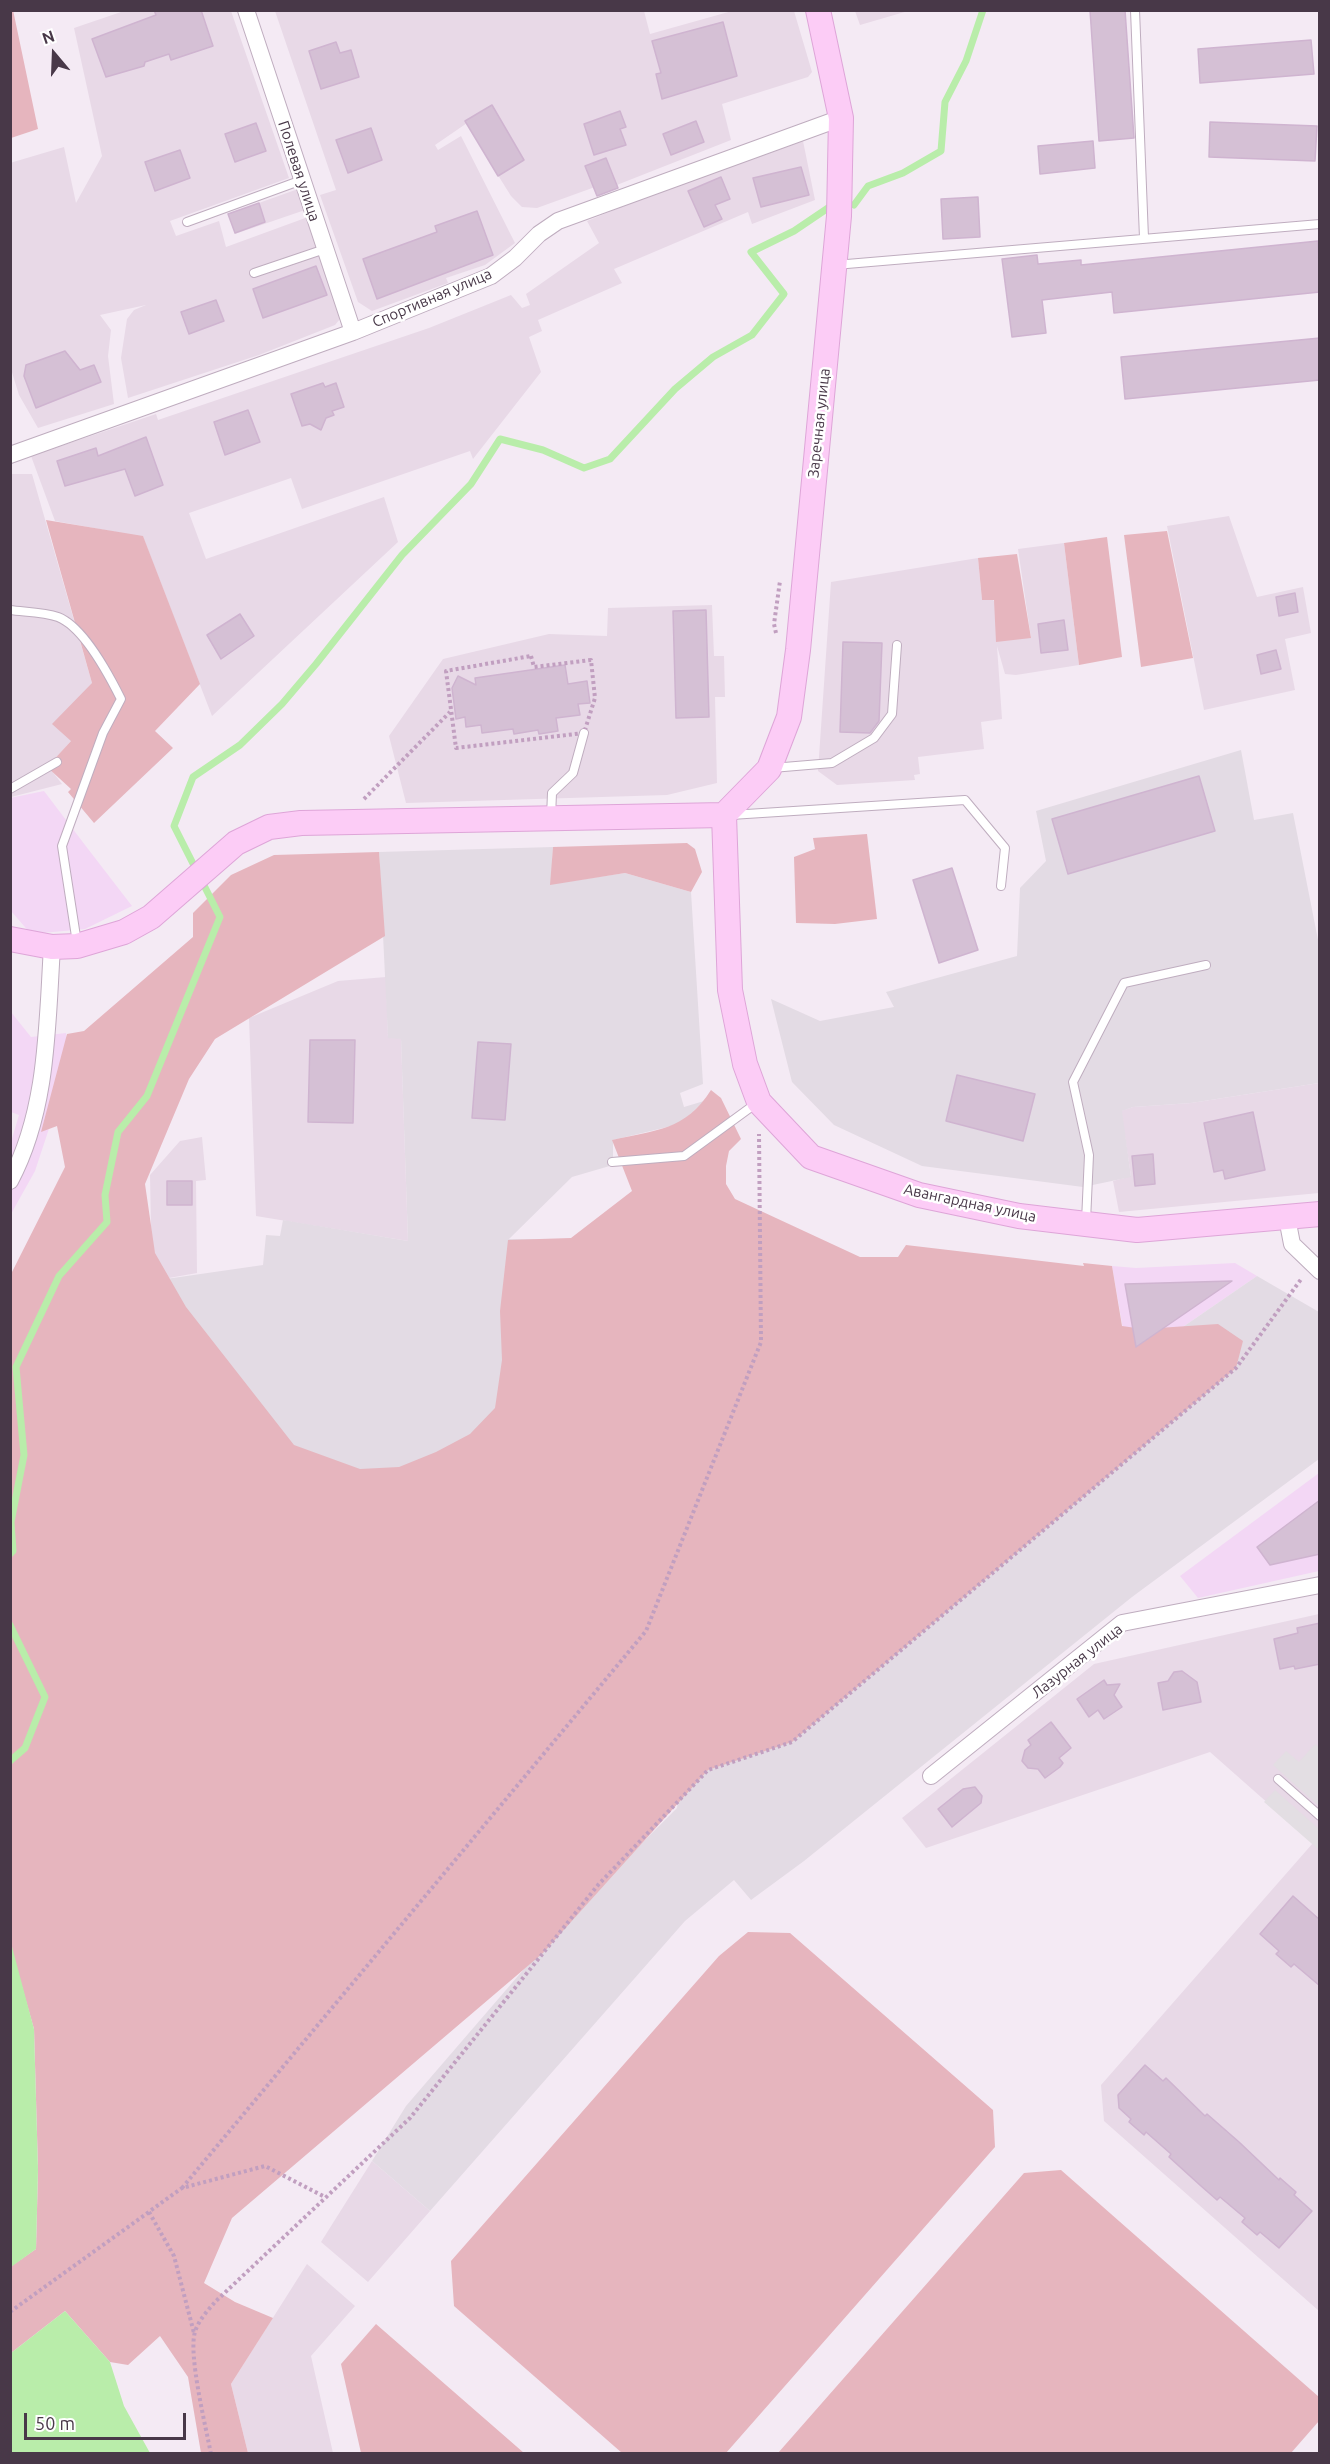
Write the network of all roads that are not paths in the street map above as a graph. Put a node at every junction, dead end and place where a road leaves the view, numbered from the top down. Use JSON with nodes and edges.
{"nodes":[{"id":1,"x":246,"y":10,"type":"edge"},
{"id":2,"x":818,"y":10,"type":"edge"},
{"id":3,"x":1135,"y":10,"type":"edge"},
{"id":4,"x":841,"y":118,"type":"junction"},
{"id":5,"x":302,"y":180,"type":"junction"},
{"id":6,"x":187,"y":222,"type":"dead end"},
{"id":7,"x":1320,"y":224,"type":"edge"},
{"id":8,"x":1144,"y":238,"type":"junction"},
{"id":9,"x":325,"y":249,"type":"junction"},
{"id":10,"x":835,"y":265,"type":"junction"},
{"id":11,"x":254,"y":273,"type":"dead end"},
{"id":12,"x":353,"y":332,"type":"junction"},
{"id":13,"x":10,"y":455,"type":"edge"},
{"id":14,"x":10,"y":610,"type":"edge"},
{"id":15,"x":897,"y":645,"type":"dead end"},
{"id":16,"x":584,"y":733,"type":"road end"},
{"id":17,"x":57,"y":762,"type":"dead end"},
{"id":18,"x":769,"y":769,"type":"junction"},
{"id":19,"x":10,"y":789,"type":"edge"},
{"id":20,"x":724,"y":815,"type":"junction"},
{"id":21,"x":551,"y":817,"type":"junction"},
{"id":22,"x":1001,"y":886,"type":"dead end"},
{"id":23,"x":10,"y":939,"type":"edge"},
{"id":24,"x":77,"y":946,"type":"junction"},
{"id":25,"x":51,"y":947,"type":"junction"},
{"id":26,"x":1206,"y":965,"type":"dead end"},
{"id":27,"x":759,"y":1102,"type":"junction"},
{"id":28,"x":612,"y":1162,"type":"dead end"},
{"id":29,"x":10,"y":1181,"type":"edge"},
{"id":30,"x":1320,"y":1214,"type":"edge"},
{"id":31,"x":1287,"y":1218,"type":"junction"},
{"id":32,"x":1086,"y":1224,"type":"junction"},
{"id":33,"x":1316,"y":1268,"type":"edge"},
{"id":34,"x":1320,"y":1585,"type":"edge"},
{"id":35,"x":931,"y":1776,"type":"dead end"},
{"id":36,"x":1278,"y":1779,"type":"dead end"},
{"id":37,"x":1320,"y":1816,"type":"edge"}],
"edges":[{"from":1,"to":5,"type":"street","name":"Полевая улица"},
{"from":2,"to":4,"type":"main road","name":"Заречная улица"},
{"from":3,"to":8,"type":"lane"},
{"from":4,"to":10,"type":"main road","name":"Заречная улица"},
{"from":4,"to":12,"type":"street","name":"Спортивная улица"},
{"from":5,"to":6,"type":"lane"},
{"from":5,"to":9,"type":"street","name":"Полевая улица"},
{"from":7,"to":8,"type":"lane"},
{"from":8,"to":10,"type":"lane"},
{"from":9,"to":11,"type":"lane"},
{"from":9,"to":12,"type":"street","name":"Полевая улица"},
{"from":10,"to":18,"type":"main road","name":"Заречная улица"},
{"from":12,"to":13,"type":"street","name":"Спортивная улица"},
{"from":14,"to":24,"type":"lane"},
{"from":15,"to":18,"type":"lane"},
{"from":16,"to":21,"type":"lane"},
{"from":17,"to":19,"type":"lane"},
{"from":18,"to":20,"type":"main road","name":"Заречная улица"},
{"from":20,"to":21,"type":"main road"},
{"from":20,"to":22,"type":"lane"},
{"from":20,"to":27,"type":"main road","name":"Авангардная улица"},
{"from":21,"to":24,"type":"main road"},
{"from":23,"to":25,"type":"main road"},
{"from":24,"to":25,"type":"main road"},
{"from":25,"to":29,"type":"street"},
{"from":26,"to":32,"type":"lane"},
{"from":27,"to":28,"type":"lane"},
{"from":27,"to":32,"type":"main road","name":"Авангардная улица"},
{"from":30,"to":31,"type":"main road","name":"Авангардная улица"},
{"from":31,"to":32,"type":"main road","name":"Авангардная улица"},
{"from":31,"to":33,"type":"street"},
{"from":34,"to":35,"type":"street","name":"Лазурная улица"},
{"from":36,"to":37,"type":"lane"}]}
